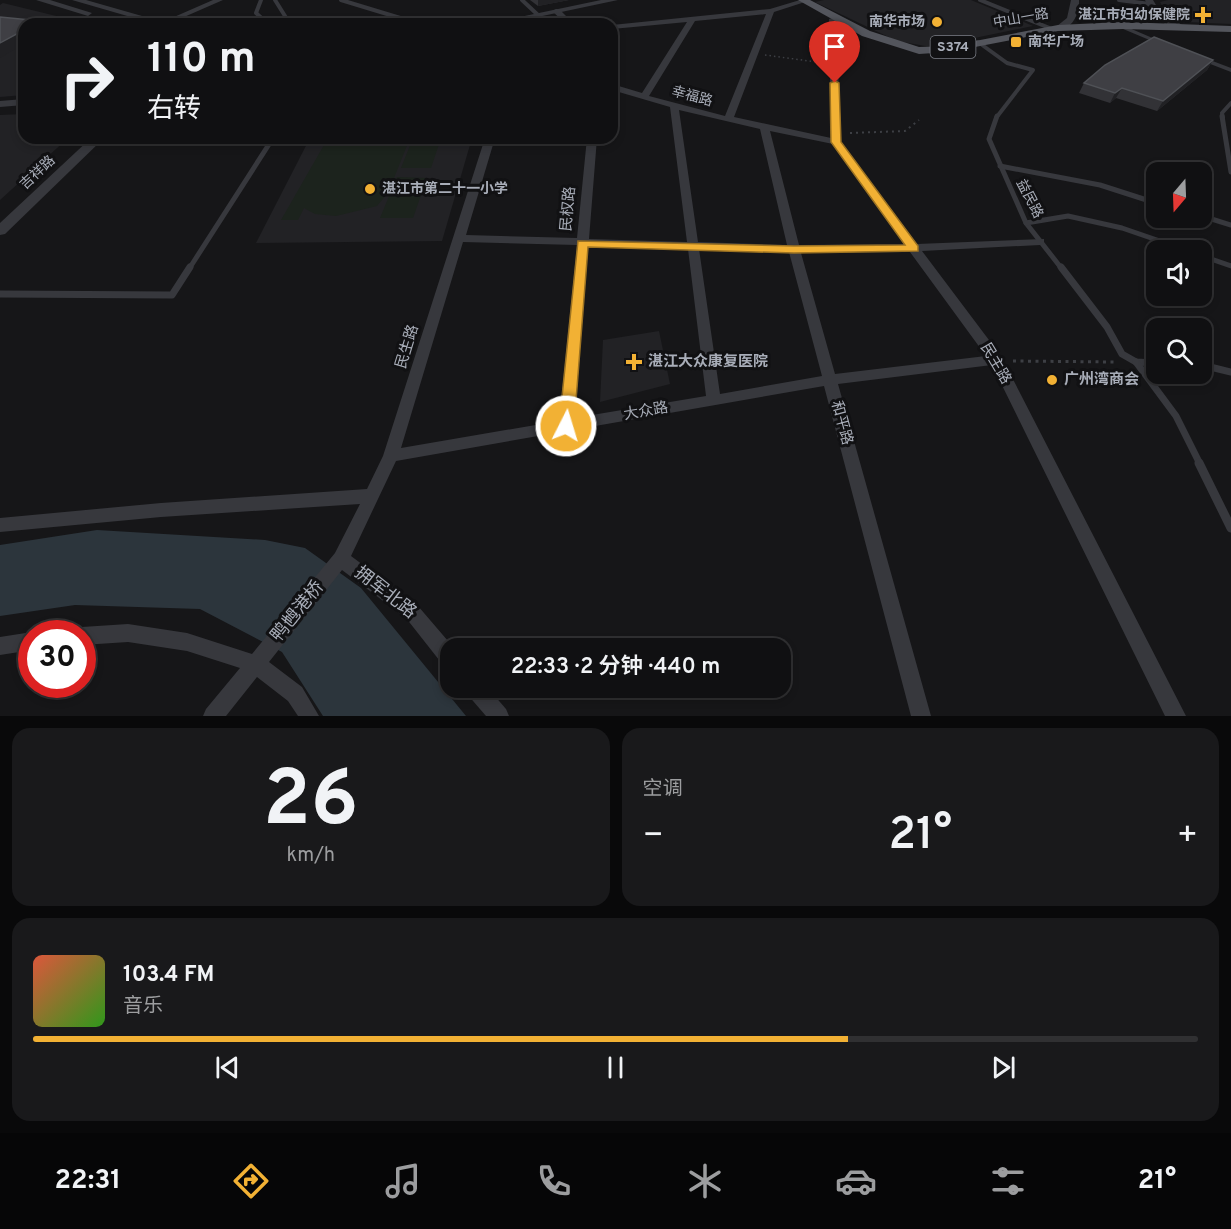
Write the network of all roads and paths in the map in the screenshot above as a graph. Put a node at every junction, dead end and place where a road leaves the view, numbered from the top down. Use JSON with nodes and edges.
{"nodes":[{"id":1,"x":40,"y":0,"type":"edge"},
{"id":2,"x":76,"y":0,"type":"edge"},
{"id":3,"x":219,"y":0,"type":"edge"},
{"id":4,"x":261,"y":0,"type":"edge"},
{"id":5,"x":275,"y":0,"type":"edge"},
{"id":6,"x":341,"y":0,"type":"edge"},
{"id":7,"x":522,"y":0,"type":"edge"},
{"id":8,"x":614,"y":0,"type":"edge"},
{"id":9,"x":804,"y":0,"type":"edge"},
{"id":10,"x":980,"y":0,"type":"edge"},
{"id":11,"x":1119,"y":0,"type":"edge"},
{"id":12,"x":1149,"y":2,"type":"edge"},
{"id":13,"x":1075,"y":4,"type":"edge"},
{"id":14,"x":556,"y":11,"type":"junction"},
{"id":15,"x":771,"y":11,"type":"junction"},
{"id":16,"x":538,"y":15,"type":"junction"},
{"id":17,"x":104,"y":18,"type":"edge"},
{"id":18,"x":142,"y":18,"type":"edge"},
{"id":19,"x":178,"y":18,"type":"edge"},
{"id":20,"x":261,"y":18,"type":"edge"},
{"id":21,"x":286,"y":18,"type":"edge"},
{"id":22,"x":400,"y":18,"type":"edge"},
{"id":23,"x":522,"y":18,"type":"edge"},
{"id":24,"x":564,"y":18,"type":"edge"},
{"id":25,"x":693,"y":18,"type":"junction"},
{"id":26,"x":833,"y":19,"type":"junction"},
{"id":27,"x":1113,"y":24,"type":"junction"},
{"id":28,"x":618,"y":26,"type":"edge"},
{"id":29,"x":1179,"y":27,"type":"junction"},
{"id":30,"x":1056,"y":28,"type":"junction"},
{"id":31,"x":1231,"y":29,"type":"edge"},
{"id":32,"x":978,"y":42,"type":"junction"},
{"id":33,"x":1169,"y":46,"type":"edge"},
{"id":34,"x":754,"y":53,"type":"junction"},
{"id":35,"x":1199,"y":57,"type":"edge"},
{"id":36,"x":834,"y":64,"type":"junction"},
{"id":37,"x":1231,"y":70,"type":"edge"},
{"id":38,"x":618,"y":89,"type":"edge"},
{"id":39,"x":644,"y":97,"type":"junction"},
{"id":40,"x":18,"y":102,"type":"edge"},
{"id":41,"x":1231,"y":103,"type":"edge"},
{"id":42,"x":0,"y":104,"type":"edge"},
{"id":43,"x":674,"y":106,"type":"junction"},
{"id":44,"x":728,"y":120,"type":"junction"},
{"id":45,"x":919,"y":120,"type":"dead end"},
{"id":46,"x":765,"y":129,"type":"junction"},
{"id":47,"x":850,"y":134,"type":"dead end"},
{"id":48,"x":836,"y":142,"type":"junction"},
{"id":49,"x":92,"y":144,"type":"edge"},
{"id":50,"x":269,"y":144,"type":"edge"},
{"id":51,"x":488,"y":144,"type":"edge"},
{"id":52,"x":591,"y":144,"type":"edge"},
{"id":53,"x":1000,"y":166,"type":"junction"},
{"id":54,"x":1231,"y":172,"type":"edge"},
{"id":55,"x":1146,"y":200,"type":"edge"},
{"id":56,"x":1212,"y":219,"type":"edge"},
{"id":57,"x":1026,"y":223,"type":"junction"},
{"id":58,"x":1231,"y":225,"type":"edge"},
{"id":59,"x":0,"y":231,"type":"edge"},
{"id":60,"x":459,"y":238,"type":"junction"},
{"id":61,"x":1157,"y":240,"type":"edge"},
{"id":62,"x":1040,"y":241,"type":"junction"},
{"id":63,"x":582,"y":243,"type":"junction"},
{"id":64,"x":693,"y":246,"type":"junction"},
{"id":65,"x":914,"y":248,"type":"junction"},
{"id":66,"x":794,"y":249,"type":"junction"},
{"id":67,"x":1212,"y":259,"type":"edge"},
{"id":68,"x":1231,"y":266,"type":"edge"},
{"id":69,"x":0,"y":294,"type":"edge"},
{"id":70,"x":996,"y":360,"type":"junction"},
{"id":71,"x":1136,"y":362,"type":"junction"},
{"id":72,"x":1146,"y":362,"type":"edge"},
{"id":73,"x":1212,"y":367,"type":"edge"},
{"id":74,"x":1231,"y":372,"type":"edge"},
{"id":75,"x":830,"y":380,"type":"junction"},
{"id":76,"x":714,"y":400,"type":"junction"},
{"id":77,"x":566,"y":426,"type":"junction"},
{"id":78,"x":391,"y":456,"type":"junction"},
{"id":79,"x":372,"y":496,"type":"junction"},
{"id":80,"x":0,"y":525,"type":"edge"},
{"id":81,"x":1231,"y":528,"type":"edge"},
{"id":82,"x":340,"y":559,"type":"junction"},
{"id":83,"x":96,"y":635,"type":"edge"},
{"id":84,"x":18,"y":643,"type":"edge"},
{"id":85,"x":0,"y":646,"type":"edge"},
{"id":86,"x":440,"y":646,"type":"edge"},
{"id":87,"x":255,"y":664,"type":"junction"},
{"id":88,"x":483,"y":698,"type":"edge"},
{"id":89,"x":213,"y":716,"type":"edge"},
{"id":90,"x":309,"y":716,"type":"edge"},
{"id":91,"x":499,"y":716,"type":"edge"},
{"id":92,"x":921,"y":716,"type":"edge"},
{"id":93,"x":1176,"y":716,"type":"edge"}],
"edges":[{"from":1,"to":17,"type":"street"},
{"from":2,"to":18,"type":"street"},
{"from":3,"to":19,"type":"street"},
{"from":4,"to":20,"type":"lane"},
{"from":5,"to":21,"type":"lane"},
{"from":6,"to":22,"type":"lane"},
{"from":7,"to":16,"type":"lane"},
{"from":8,"to":14,"type":"street"},
{"from":9,"to":15,"type":"street"},
{"from":9,"to":26,"type":"main road","name":"中山一路","number":"S374"},
{"from":10,"to":30,"type":"lane"},
{"from":11,"to":12,"type":"lane"},
{"from":12,"to":29,"type":"street"},
{"from":13,"to":27,"type":"street"},
{"from":13,"to":30,"type":"street"},
{"from":14,"to":16,"type":"street"},
{"from":14,"to":24,"type":"street"},
{"from":15,"to":25,"type":"street"},
{"from":15,"to":34,"type":"street"},
{"from":16,"to":23,"type":"street"},
{"from":25,"to":28,"type":"street"},
{"from":25,"to":39,"type":"street"},
{"from":26,"to":32,"type":"main road","name":"中山一路","number":"S374"},
{"from":26,"to":36,"type":"street"},
{"from":27,"to":29,"type":"main road","number":"S374"},
{"from":27,"to":30,"type":"main road","name":"中山一路","number":"S374"},
{"from":27,"to":33,"type":"street"},
{"from":29,"to":31,"type":"main road","number":"S374"},
{"from":30,"to":32,"type":"main road","name":"中山一路","number":"S374"},
{"from":32,"to":53,"type":"lane","name":"益民路"},
{"from":34,"to":36,"type":"path"},
{"from":34,"to":44,"type":"street"},
{"from":35,"to":37,"type":"street"},
{"from":36,"to":48,"type":"street"},
{"from":38,"to":39,"type":"street","name":"幸福路"},
{"from":39,"to":43,"type":"street","name":"幸福路"},
{"from":40,"to":42,"type":"street"},
{"from":41,"to":54,"type":"lane"},
{"from":43,"to":44,"type":"street","name":"幸福路"},
{"from":43,"to":64,"type":"street"},
{"from":44,"to":46,"type":"street","name":"幸福路"},
{"from":45,"to":47,"type":"path"},
{"from":46,"to":48,"type":"street","name":"幸福路"},
{"from":46,"to":66,"type":"street","name":"和平路"},
{"from":48,"to":65,"type":"street","name":"民主路"},
{"from":49,"to":59,"type":"street","name":"吉祥路"},
{"from":50,"to":69,"type":"lane"},
{"from":51,"to":60,"type":"street","name":"民生路"},
{"from":52,"to":63,"type":"street","name":"民权路"},
{"from":53,"to":55,"type":"lane"},
{"from":53,"to":57,"type":"lane","name":"益民路"},
{"from":56,"to":58,"type":"lane"},
{"from":57,"to":61,"type":"lane"},
{"from":57,"to":62,"type":"lane","name":"益民路"},
{"from":60,"to":63,"type":"street"},
{"from":60,"to":78,"type":"street","name":"民生路"},
{"from":62,"to":65,"type":"street"},
{"from":62,"to":71,"type":"lane","name":"益民路"},
{"from":63,"to":64,"type":"street"},
{"from":63,"to":77,"type":"street","name":"民权路"},
{"from":64,"to":66,"type":"street"},
{"from":64,"to":76,"type":"street"},
{"from":65,"to":66,"type":"street"},
{"from":65,"to":70,"type":"street","name":"民主路"},
{"from":66,"to":75,"type":"street","name":"和平路"},
{"from":67,"to":68,"type":"lane"},
{"from":70,"to":71,"type":"path"},
{"from":70,"to":75,"type":"street","name":"大众路"},
{"from":70,"to":93,"type":"street","name":"民主路"},
{"from":71,"to":72,"type":"lane"},
{"from":71,"to":81,"type":"lane","name":"益民路"},
{"from":73,"to":74,"type":"lane"},
{"from":75,"to":76,"type":"street","name":"大众路"},
{"from":75,"to":92,"type":"street","name":"和平路"},
{"from":76,"to":77,"type":"street","name":"大众路"},
{"from":77,"to":78,"type":"street","name":"大众路"},
{"from":78,"to":79,"type":"street","name":"民生路"},
{"from":79,"to":80,"type":"street"},
{"from":79,"to":82,"type":"street","name":"民生路"},
{"from":82,"to":86,"type":"street","name":"拥军北路"},
{"from":82,"to":87,"type":"street","name":"鸭乸港桥"},
{"from":83,"to":87,"type":"street"},
{"from":84,"to":85,"type":"street"},
{"from":87,"to":89,"type":"street","name":"鸭乸港桥"},
{"from":87,"to":90,"type":"street"},
{"from":88,"to":91,"type":"street"}]}
